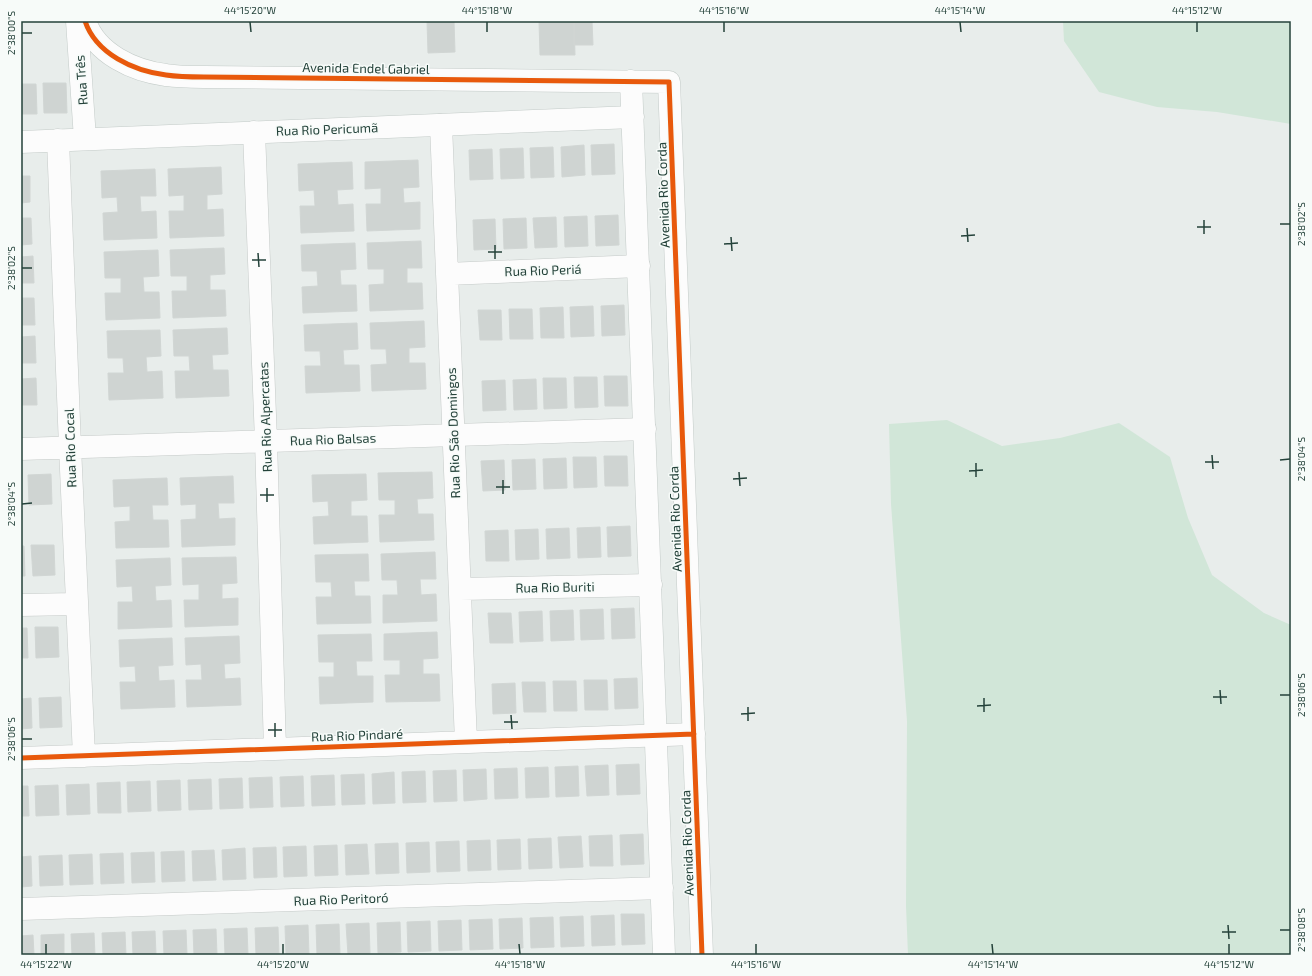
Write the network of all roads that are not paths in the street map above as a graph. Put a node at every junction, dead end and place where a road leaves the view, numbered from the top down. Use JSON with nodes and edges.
{"nodes":[{"id":1,"x":77,"y":21,"type":"edge"},
{"id":2,"x":85,"y":21,"type":"edge"},
{"id":3,"x":631,"y":82,"type":"junction"},
{"id":4,"x":669,"y":82,"type":"joint"},
{"id":5,"x":633,"y":117,"type":"junction"},
{"id":6,"x":441,"y":125,"type":"junction"},
{"id":7,"x":254,"y":132,"type":"junction"},
{"id":8,"x":85,"y":139,"type":"junction"},
{"id":9,"x":58,"y":140,"type":"junction"},
{"id":10,"x":21,"y":142,"type":"edge"},
{"id":11,"x":639,"y":266,"type":"junction"},
{"id":12,"x":447,"y":274,"type":"junction"},
{"id":13,"x":645,"y":429,"type":"junction"},
{"id":14,"x":453,"y":435,"type":"junction"},
{"id":15,"x":266,"y":441,"type":"junction"},
{"id":16,"x":70,"y":447,"type":"junction"},
{"id":17,"x":21,"y":449,"type":"edge"},
{"id":18,"x":651,"y":585,"type":"junction"},
{"id":19,"x":460,"y":588,"type":"junction"},
{"id":20,"x":76,"y":604,"type":"junction"},
{"id":21,"x":21,"y":605,"type":"edge"},
{"id":22,"x":656,"y":734,"type":"junction"},
{"id":23,"x":694,"y":734,"type":"junction"},
{"id":24,"x":466,"y":742,"type":"junction"},
{"id":25,"x":275,"y":749,"type":"junction"},
{"id":26,"x":84,"y":756,"type":"junction"},
{"id":27,"x":21,"y":758,"type":"edge"},
{"id":28,"x":662,"y":888,"type":"junction"},
{"id":29,"x":21,"y":909,"type":"edge"},
{"id":30,"x":664,"y":955,"type":"edge"},
{"id":31,"x":702,"y":955,"type":"edge"}],
"edges":[{"from":1,"to":8,"type":"street","name":"Rua Três"},
{"from":2,"to":3,"type":"street","name":"Avenida Endel Gabriel"},
{"from":3,"to":4,"type":"street","name":"Avenida Endel Gabriel"},
{"from":3,"to":5,"type":"street","name":"Avenida Rio Corda"},
{"from":4,"to":23,"type":"street","name":"Avenida Rio Corda"},
{"from":5,"to":6,"type":"street","name":"Rua Rio Pericumã"},
{"from":5,"to":11,"type":"street","name":"Avenida Rio Corda"},
{"from":6,"to":7,"type":"street","name":"Rua Rio Pericumã"},
{"from":6,"to":12,"type":"street","name":"Rua Rio São Domingos"},
{"from":7,"to":8,"type":"street","name":"Rua Rio Pericumã"},
{"from":7,"to":15,"type":"street","name":"Rua Rio Alpercatas"},
{"from":8,"to":9,"type":"street","name":"Rua Rio Pericumã"},
{"from":9,"to":10,"type":"street","name":"Rua Rio Pericumã"},
{"from":9,"to":16,"type":"street","name":"Rua Rio Cocal"},
{"from":11,"to":12,"type":"street","name":"Rua Rio Periá"},
{"from":11,"to":13,"type":"street","name":"Avenida Rio Corda"},
{"from":12,"to":14,"type":"street","name":"Rua Rio São Domingos"},
{"from":13,"to":14,"type":"street","name":"Rua Rio Balsas"},
{"from":13,"to":18,"type":"street","name":"Avenida Rio Corda"},
{"from":14,"to":15,"type":"street","name":"Rua Rio Balsas"},
{"from":14,"to":19,"type":"street","name":"Rua Rio São Domingos"},
{"from":15,"to":16,"type":"street","name":"Rua Rio Balsas"},
{"from":15,"to":25,"type":"street","name":"Rua Rio Alpercatas"},
{"from":16,"to":17,"type":"street","name":"Rua Rio Balsas"},
{"from":16,"to":20,"type":"street","name":"Rua Rio Cocal"},
{"from":18,"to":19,"type":"street","name":"Rua Rio Buriti"},
{"from":18,"to":22,"type":"street","name":"Avenida Rio Corda"},
{"from":19,"to":24,"type":"street","name":"Rua Rio São Domingos"},
{"from":20,"to":21,"type":"street"},
{"from":20,"to":26,"type":"street","name":"Rua Rio Cocal"},
{"from":22,"to":23,"type":"street","name":"Rua Rio Pindaré"},
{"from":22,"to":24,"type":"street","name":"Rua Rio Pindaré"},
{"from":22,"to":28,"type":"street","name":"Avenida Rio Corda"},
{"from":23,"to":31,"type":"street","name":"Avenida Rio Corda"},
{"from":24,"to":25,"type":"street","name":"Rua Rio Pindaré"},
{"from":25,"to":26,"type":"street","name":"Rua Rio Pindaré"},
{"from":26,"to":27,"type":"street","name":"Rua Rio Pindaré"},
{"from":28,"to":29,"type":"street","name":"Rua Rio Peritoró"},
{"from":28,"to":30,"type":"street","name":"Avenida Rio Corda"}]}
